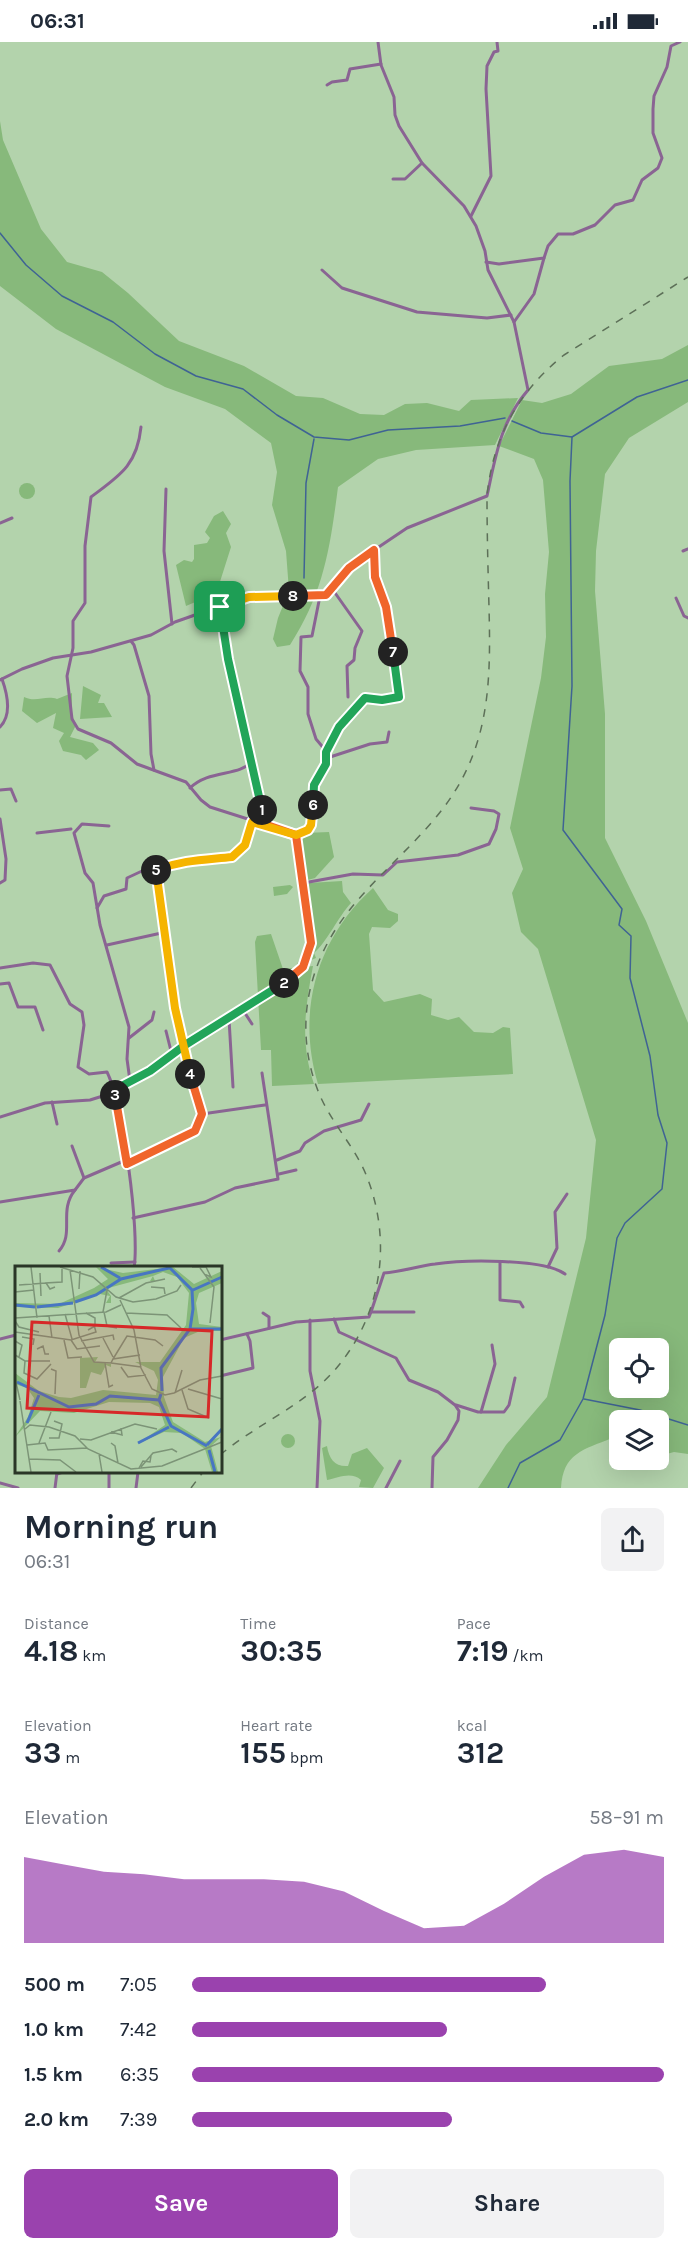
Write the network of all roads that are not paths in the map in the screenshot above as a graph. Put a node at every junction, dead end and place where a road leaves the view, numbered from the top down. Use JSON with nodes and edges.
{"nodes":[{"id":1,"x":378,"y":42,"type":"edge"},
{"id":2,"x":497,"y":42,"type":"edge"},
{"id":3,"x":680,"y":42,"type":"edge"},
{"id":4,"x":381,"y":64,"type":"junction"},
{"id":5,"x":327,"y":86,"type":"dead end"},
{"id":6,"x":422,"y":163,"type":"junction"},
{"id":7,"x":393,"y":179,"type":"dead end"},
{"id":8,"x":471,"y":216,"type":"junction"},
{"id":9,"x":544,"y":258,"type":"junction"},
{"id":10,"x":486,"y":262,"type":"junction"},
{"id":11,"x":322,"y":270,"type":"dead end"},
{"id":12,"x":511,"y":315,"type":"junction"},
{"id":13,"x":514,"y":322,"type":"junction"},
{"id":14,"x":141,"y":428,"type":"dead end"},
{"id":15,"x":166,"y":489,"type":"dead end"},
{"id":16,"x":12,"y":518,"type":"dead end"},
{"id":17,"x":0,"y":523,"type":"edge"},
{"id":18,"x":688,"y":549,"type":"edge"},
{"id":19,"x":374,"y":550,"type":"junction"},
{"id":20,"x":683,"y":551,"type":"dead end"},
{"id":21,"x":333,"y":590,"type":"junction"},
{"id":22,"x":320,"y":596,"type":"junction"},
{"id":23,"x":676,"y":598,"type":"dead end"},
{"id":24,"x":220,"y":607,"type":"junction"},
{"id":25,"x":688,"y":618,"type":"edge"},
{"id":26,"x":172,"y":624,"type":"junction"},
{"id":27,"x":131,"y":640,"type":"junction"},
{"id":28,"x":69,"y":656,"type":"junction"},
{"id":29,"x":1,"y":680,"type":"edge"},
{"id":30,"x":348,"y":697,"type":"dead end"},
{"id":31,"x":0,"y":727,"type":"edge"},
{"id":32,"x":389,"y":732,"type":"dead end"},
{"id":33,"x":326,"y":752,"type":"junction"},
{"id":34,"x":327,"y":758,"type":"junction"},
{"id":35,"x":252,"y":761,"type":"junction"},
{"id":36,"x":154,"y":770,"type":"junction"},
{"id":37,"x":190,"y":788,"type":"junction"},
{"id":38,"x":0,"y":790,"type":"edge"},
{"id":39,"x":16,"y":801,"type":"dead end"},
{"id":40,"x":471,"y":808,"type":"dead end"},
{"id":41,"x":0,"y":819,"type":"edge"},
{"id":42,"x":252,"y":822,"type":"junction"},
{"id":43,"x":264,"y":824,"type":"junction"},
{"id":44,"x":109,"y":826,"type":"dead end"},
{"id":45,"x":71,"y":829,"type":"dead end"},
{"id":46,"x":37,"y":833,"type":"dead end"},
{"id":47,"x":296,"y":835,"type":"junction"},
{"id":48,"x":156,"y":869,"type":"junction"},
{"id":49,"x":0,"y":883,"type":"edge"},
{"id":50,"x":302,"y":885,"type":"junction"},
{"id":51,"x":97,"y":909,"type":"junction"},
{"id":52,"x":166,"y":932,"type":"junction"},
{"id":53,"x":107,"y":945,"type":"junction"},
{"id":54,"x":0,"y":968,"type":"edge"},
{"id":55,"x":0,"y":984,"type":"edge"},
{"id":56,"x":243,"y":1010,"type":"junction"},
{"id":57,"x":154,"y":1012,"type":"dead end"},
{"id":58,"x":229,"y":1019,"type":"junction"},
{"id":59,"x":252,"y":1024,"type":"dead end"},
{"id":60,"x":43,"y":1030,"type":"dead end"},
{"id":61,"x":166,"y":1031,"type":"dead end"},
{"id":62,"x":129,"y":1038,"type":"junction"},
{"id":63,"x":183,"y":1048,"type":"junction"},
{"id":64,"x":172,"y":1056,"type":"junction"},
{"id":65,"x":262,"y":1073,"type":"dead end"},
{"id":66,"x":130,"y":1082,"type":"junction"},
{"id":67,"x":233,"y":1087,"type":"dead end"},
{"id":68,"x":114,"y":1090,"type":"junction"},
{"id":69,"x":52,"y":1102,"type":"junction"},
{"id":70,"x":369,"y":1104,"type":"dead end"},
{"id":71,"x":265,"y":1105,"type":"junction"},
{"id":72,"x":202,"y":1114,"type":"junction"},
{"id":73,"x":0,"y":1117,"type":"edge"},
{"id":74,"x":57,"y":1124,"type":"dead end"},
{"id":75,"x":72,"y":1146,"type":"dead end"},
{"id":76,"x":277,"y":1160,"type":"junction"},
{"id":77,"x":127,"y":1162,"type":"junction"},
{"id":78,"x":296,"y":1170,"type":"dead end"},
{"id":79,"x":279,"y":1174,"type":"junction"},
{"id":80,"x":84,"y":1178,"type":"junction"},
{"id":81,"x":75,"y":1190,"type":"junction"},
{"id":82,"x":567,"y":1194,"type":"dead end"},
{"id":83,"x":0,"y":1202,"type":"edge"},
{"id":84,"x":133,"y":1218,"type":"junction"},
{"id":85,"x":59,"y":1251,"type":"dead end"},
{"id":86,"x":135,"y":1262,"type":"junction"},
{"id":87,"x":500,"y":1262,"type":"junction"},
{"id":88,"x":111,"y":1263,"type":"dead end"},
{"id":89,"x":134,"y":1266,"type":"edge"},
{"id":90,"x":548,"y":1267,"type":"junction"},
{"id":91,"x":565,"y":1274,"type":"dead end"},
{"id":92,"x":523,"y":1307,"type":"dead end"},
{"id":93,"x":371,"y":1312,"type":"junction"},
{"id":94,"x":414,"y":1312,"type":"dead end"},
{"id":95,"x":262,"y":1313,"type":"dead end"},
{"id":96,"x":334,"y":1319,"type":"junction"},
{"id":97,"x":310,"y":1320,"type":"junction"},
{"id":98,"x":269,"y":1328,"type":"junction"},
{"id":99,"x":254,"y":1333,"type":"junction"},
{"id":100,"x":247,"y":1334,"type":"junction"},
{"id":101,"x":15,"y":1335,"type":"edge"},
{"id":102,"x":0,"y":1339,"type":"edge"},
{"id":103,"x":222,"y":1340,"type":"edge"},
{"id":104,"x":250,"y":1341,"type":"junction"},
{"id":105,"x":492,"y":1345,"type":"dead end"},
{"id":106,"x":222,"y":1376,"type":"edge"},
{"id":107,"x":516,"y":1378,"type":"dead end"},
{"id":108,"x":455,"y":1405,"type":"junction"},
{"id":109,"x":481,"y":1412,"type":"junction"},
{"id":110,"x":400,"y":1461,"type":"dead end"},
{"id":111,"x":57,"y":1473,"type":"edge"},
{"id":112,"x":109,"y":1473,"type":"edge"},
{"id":113,"x":138,"y":1473,"type":"edge"},
{"id":114,"x":0,"y":1483,"type":"edge"},
{"id":115,"x":18,"y":1488,"type":"edge"},
{"id":116,"x":55,"y":1488,"type":"edge"},
{"id":117,"x":110,"y":1488,"type":"edge"},
{"id":118,"x":136,"y":1488,"type":"edge"},
{"id":119,"x":317,"y":1488,"type":"edge"},
{"id":120,"x":386,"y":1488,"type":"edge"},
{"id":121,"x":432,"y":1488,"type":"edge"}],
"edges":[{"from":1,"to":4,"type":"street"},
{"from":2,"to":8,"type":"street"},
{"from":3,"to":9,"type":"street"},
{"from":4,"to":5,"type":"street"},
{"from":4,"to":6,"type":"street"},
{"from":6,"to":7,"type":"street"},
{"from":6,"to":8,"type":"street"},
{"from":8,"to":10,"type":"street"},
{"from":9,"to":10,"type":"street"},
{"from":9,"to":13,"type":"street"},
{"from":10,"to":12,"type":"street"},
{"from":11,"to":12,"type":"street"},
{"from":12,"to":13,"type":"street"},
{"from":13,"to":19,"type":"street"},
{"from":14,"to":28,"type":"street"},
{"from":15,"to":26,"type":"street"},
{"from":16,"to":17,"type":"street"},
{"from":18,"to":20,"type":"street"},
{"from":19,"to":21,"type":"street"},
{"from":19,"to":33,"type":"street"},
{"from":21,"to":22,"type":"street"},
{"from":21,"to":30,"type":"street"},
{"from":22,"to":24,"type":"street"},
{"from":22,"to":33,"type":"street"},
{"from":23,"to":25,"type":"street"},
{"from":24,"to":26,"type":"street"},
{"from":24,"to":35,"type":"street"},
{"from":26,"to":27,"type":"street"},
{"from":27,"to":28,"type":"street"},
{"from":27,"to":36,"type":"street"},
{"from":28,"to":29,"type":"street"},
{"from":28,"to":36,"type":"street"},
{"from":29,"to":31,"type":"street"},
{"from":32,"to":34,"type":"street"},
{"from":33,"to":34,"type":"street"},
{"from":34,"to":47,"type":"street"},
{"from":35,"to":37,"type":"street"},
{"from":35,"to":43,"type":"street"},
{"from":36,"to":37,"type":"street"},
{"from":37,"to":42,"type":"street"},
{"from":38,"to":39,"type":"street"},
{"from":40,"to":50,"type":"street"},
{"from":41,"to":49,"type":"street"},
{"from":42,"to":43,"type":"street"},
{"from":42,"to":48,"type":"street"},
{"from":43,"to":47,"type":"street"},
{"from":44,"to":51,"type":"street"},
{"from":45,"to":46,"type":"street"},
{"from":47,"to":50,"type":"street"},
{"from":48,"to":51,"type":"street"},
{"from":48,"to":52,"type":"street"},
{"from":50,"to":56,"type":"street"},
{"from":51,"to":53,"type":"street"},
{"from":52,"to":53,"type":"street"},
{"from":52,"to":63,"type":"street"},
{"from":53,"to":62,"type":"street"},
{"from":54,"to":68,"type":"street"},
{"from":55,"to":60,"type":"street"},
{"from":56,"to":58,"type":"street"},
{"from":56,"to":59,"type":"street"},
{"from":57,"to":62,"type":"street"},
{"from":58,"to":63,"type":"street"},
{"from":58,"to":67,"type":"street"},
{"from":61,"to":64,"type":"street"},
{"from":62,"to":66,"type":"street"},
{"from":63,"to":64,"type":"street"},
{"from":63,"to":72,"type":"street"},
{"from":64,"to":66,"type":"street"},
{"from":65,"to":71,"type":"street"},
{"from":66,"to":68,"type":"street"},
{"from":68,"to":69,"type":"street"},
{"from":68,"to":77,"type":"street"},
{"from":69,"to":73,"type":"street"},
{"from":69,"to":74,"type":"street"},
{"from":70,"to":76,"type":"street"},
{"from":71,"to":72,"type":"street"},
{"from":71,"to":76,"type":"street"},
{"from":72,"to":77,"type":"street"},
{"from":75,"to":80,"type":"street"},
{"from":76,"to":79,"type":"street"},
{"from":77,"to":80,"type":"street"},
{"from":77,"to":84,"type":"street"},
{"from":78,"to":79,"type":"street"},
{"from":79,"to":84,"type":"street"},
{"from":80,"to":81,"type":"street"},
{"from":81,"to":83,"type":"street"},
{"from":81,"to":85,"type":"street"},
{"from":82,"to":90,"type":"street"},
{"from":84,"to":86,"type":"street"},
{"from":86,"to":88,"type":"street"},
{"from":86,"to":89,"type":"street"},
{"from":87,"to":90,"type":"street"},
{"from":87,"to":92,"type":"street"},
{"from":87,"to":93,"type":"street"},
{"from":90,"to":91,"type":"street"},
{"from":93,"to":94,"type":"street"},
{"from":93,"to":96,"type":"street"},
{"from":95,"to":98,"type":"street"},
{"from":96,"to":97,"type":"street"},
{"from":96,"to":108,"type":"street"},
{"from":97,"to":98,"type":"street"},
{"from":97,"to":119,"type":"street"},
{"from":98,"to":99,"type":"street"},
{"from":99,"to":100,"type":"street"},
{"from":99,"to":104,"type":"street"},
{"from":100,"to":103,"type":"street"},
{"from":100,"to":104,"type":"street"},
{"from":101,"to":102,"type":"street"},
{"from":104,"to":106,"type":"street"},
{"from":105,"to":109,"type":"street"},
{"from":107,"to":109,"type":"street"},
{"from":108,"to":109,"type":"street"},
{"from":108,"to":121,"type":"street"},
{"from":110,"to":120,"type":"street"},
{"from":111,"to":116,"type":"street"},
{"from":112,"to":117,"type":"street"},
{"from":113,"to":118,"type":"street"},
{"from":114,"to":115,"type":"street"}]}
